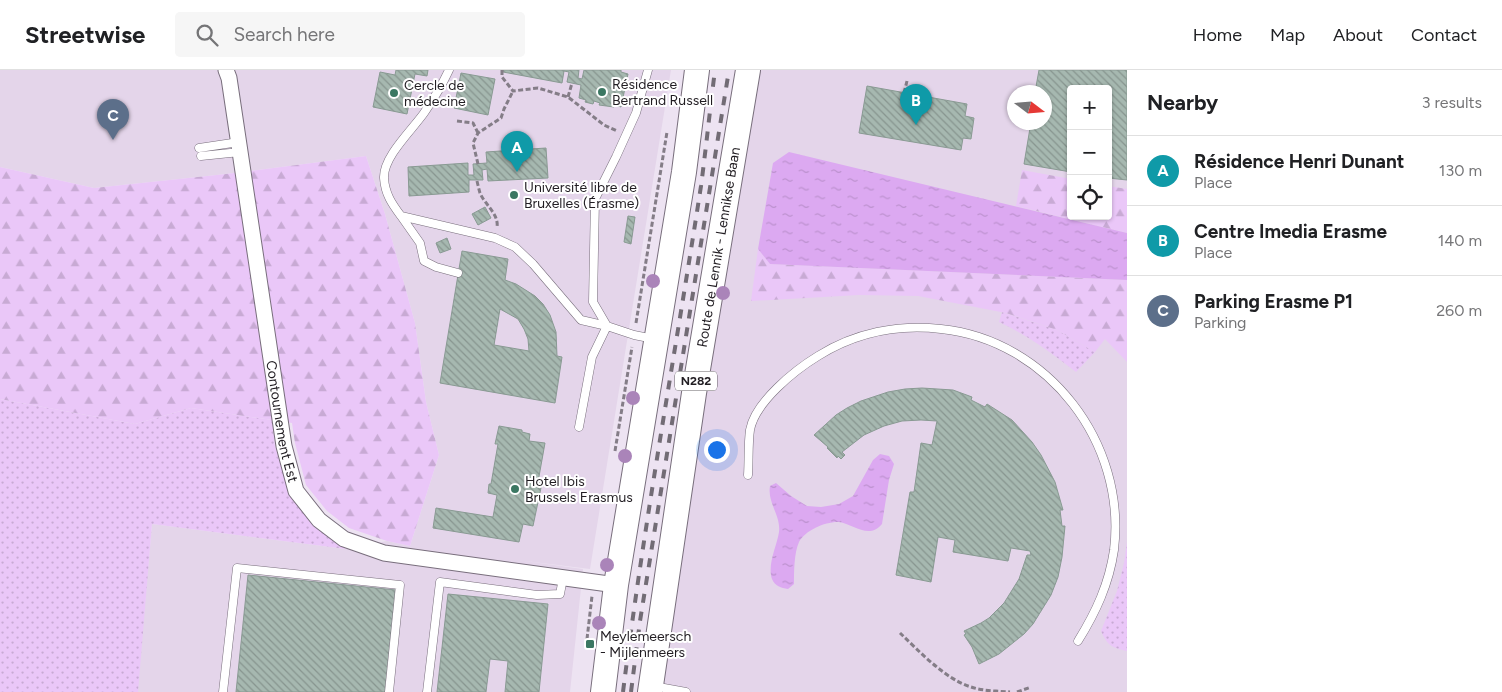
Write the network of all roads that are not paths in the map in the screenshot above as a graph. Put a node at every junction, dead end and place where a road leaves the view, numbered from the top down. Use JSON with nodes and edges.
{"nodes":[{"id":1,"x":226,"y":70,"type":"edge"},
{"id":2,"x":449,"y":70,"type":"edge"},
{"id":3,"x":648,"y":70,"type":"edge"},
{"id":4,"x":697,"y":70,"type":"edge"},
{"id":5,"x":748,"y":70,"type":"edge"},
{"id":6,"x":240,"y":147,"type":"junction"},
{"id":7,"x":200,"y":152,"type":"dead end"},
{"id":8,"x":401,"y":216,"type":"junction"},
{"id":9,"x":458,"y":273,"type":"dead end"},
{"id":10,"x":607,"y":326,"type":"junction"},
{"id":11,"x":656,"y":340,"type":"junction"},
{"id":12,"x":579,"y":427,"type":"dead end"},
{"id":13,"x":748,"y":475,"type":"dead end"},
{"id":14,"x":563,"y":578,"type":"junction"},
{"id":15,"x":616,"y":585,"type":"junction"},
{"id":16,"x":1078,"y":641,"type":"dead end"},
{"id":17,"x":651,"y":689,"type":"edge"},
{"id":18,"x":223,"y":692,"type":"edge"},
{"id":19,"x":389,"y":692,"type":"edge"},
{"id":20,"x":427,"y":692,"type":"edge"},
{"id":21,"x":604,"y":692,"type":"edge"},
{"id":22,"x":686,"y":692,"type":"edge"}],
"edges":[{"from":1,"to":6,"type":"street","name":"Contournement Est"},
{"from":2,"to":8,"type":"lane"},
{"from":3,"to":10,"type":"lane"},
{"from":4,"to":11,"type":"main road"},
{"from":5,"to":17,"type":"main road","name":"Route de Lennik - Lennikse Baan","number":"N282"},
{"from":6,"to":7,"type":"lane"},
{"from":6,"to":14,"type":"street","name":"Contournement Est"},
{"from":8,"to":9,"type":"lane"},
{"from":8,"to":10,"type":"lane"},
{"from":10,"to":11,"type":"lane"},
{"from":10,"to":12,"type":"lane"},
{"from":11,"to":15,"type":"main road"},
{"from":13,"to":16,"type":"lane"},
{"from":14,"to":15,"type":"street","name":"Contournement Est"},
{"from":14,"to":20,"type":"lane"},
{"from":15,"to":21,"type":"main road"},
{"from":17,"to":22,"type":"lane"},
{"from":18,"to":19,"type":"lane"}]}
